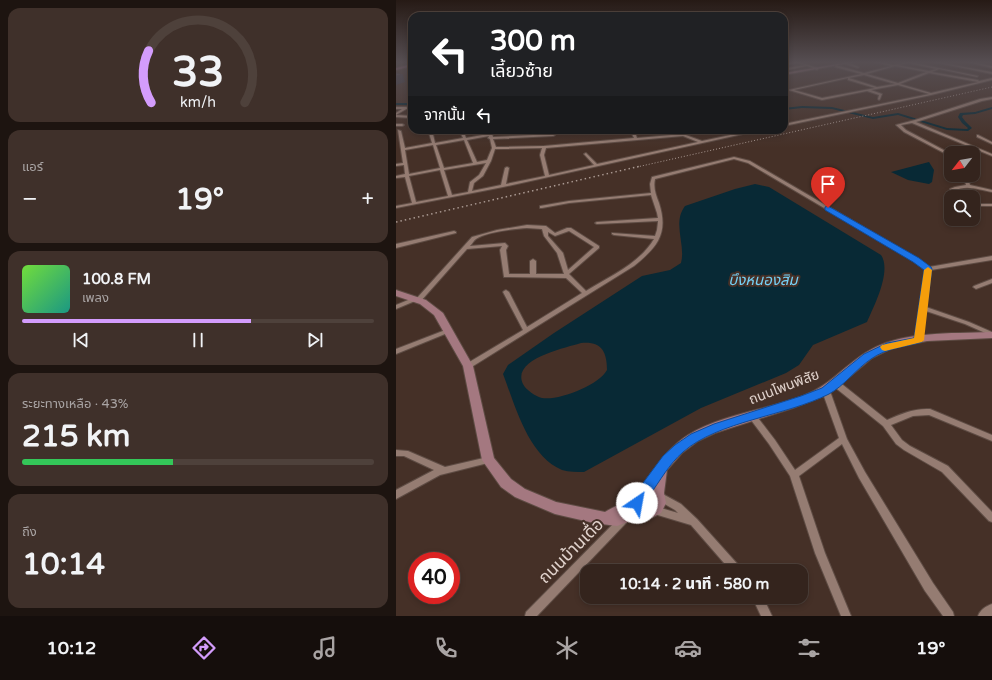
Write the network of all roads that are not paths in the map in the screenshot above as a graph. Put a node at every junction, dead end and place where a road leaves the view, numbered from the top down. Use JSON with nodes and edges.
{"nodes":[{"id":1,"x":793,"y":91,"type":"edge"},
{"id":2,"x":864,"y":91,"type":"edge"},
{"id":3,"x":870,"y":91,"type":"edge"},
{"id":4,"x":920,"y":91,"type":"edge"},
{"id":5,"x":944,"y":91,"type":"edge"},
{"id":6,"x":931,"y":94,"type":"junction"},
{"id":7,"x":992,"y":98,"type":"edge"},
{"id":8,"x":879,"y":99,"type":"dead end"},
{"id":9,"x":981,"y":100,"type":"junction"},
{"id":10,"x":991,"y":104,"type":"edge"},
{"id":11,"x":396,"y":108,"type":"edge"},
{"id":12,"x":406,"y":108,"type":"joint"},
{"id":13,"x":396,"y":115,"type":"edge"},
{"id":14,"x":408,"y":116,"type":"edge"},
{"id":15,"x":916,"y":121,"type":"junction"},
{"id":16,"x":788,"y":124,"type":"edge"},
{"id":17,"x":396,"y":125,"type":"edge"},
{"id":18,"x":402,"y":125,"type":"dead end"},
{"id":19,"x":399,"y":131,"type":"dead end"},
{"id":20,"x":431,"y":134,"type":"edge"},
{"id":21,"x":463,"y":134,"type":"edge"},
{"id":22,"x":490,"y":134,"type":"edge"},
{"id":23,"x":634,"y":134,"type":"edge"},
{"id":24,"x":740,"y":134,"type":"edge"},
{"id":25,"x":553,"y":135,"type":"dead end"},
{"id":26,"x":683,"y":135,"type":"joint"},
{"id":27,"x":978,"y":136,"type":"dead end"},
{"id":28,"x":490,"y":137,"type":"junction"},
{"id":29,"x":465,"y":139,"type":"junction"},
{"id":30,"x":636,"y":139,"type":"junction"},
{"id":31,"x":702,"y":142,"type":"junction"},
{"id":32,"x":992,"y":143,"type":"edge"},
{"id":33,"x":434,"y":144,"type":"junction"},
{"id":34,"x":544,"y":146,"type":"junction"},
{"id":35,"x":494,"y":148,"type":"junction"},
{"id":36,"x":403,"y":149,"type":"junction"},
{"id":37,"x":944,"y":151,"type":"edge"},
{"id":38,"x":586,"y":154,"type":"dead end"},
{"id":39,"x":992,"y":155,"type":"edge"},
{"id":40,"x":488,"y":161,"type":"junction"},
{"id":41,"x":475,"y":163,"type":"junction"},
{"id":42,"x":405,"y":164,"type":"junction"},
{"id":43,"x":596,"y":165,"type":"junction"},
{"id":44,"x":396,"y":166,"type":"edge"},
{"id":45,"x":506,"y":168,"type":"dead end"},
{"id":46,"x":442,"y":169,"type":"junction"},
{"id":47,"x":407,"y":175,"type":"junction"},
{"id":48,"x":546,"y":176,"type":"junction"},
{"id":49,"x":396,"y":177,"type":"edge"},
{"id":50,"x":967,"y":182,"type":"edge"},
{"id":51,"x":503,"y":186,"type":"junction"},
{"id":52,"x":968,"y":186,"type":"junction"},
{"id":53,"x":952,"y":190,"type":"edge"},
{"id":54,"x":992,"y":191,"type":"edge"},
{"id":55,"x":470,"y":192,"type":"junction"},
{"id":56,"x":653,"y":194,"type":"junction"},
{"id":57,"x":450,"y":196,"type":"junction"},
{"id":58,"x":414,"y":204,"type":"junction"},
{"id":59,"x":992,"y":204,"type":"edge"},
{"id":60,"x":980,"y":205,"type":"edge"},
{"id":61,"x":396,"y":207,"type":"edge"},
{"id":62,"x":542,"y":207,"type":"dead end"},
{"id":63,"x":661,"y":219,"type":"junction"},
{"id":64,"x":596,"y":223,"type":"dead end"},
{"id":65,"x":544,"y":228,"type":"junction"},
{"id":66,"x":454,"y":232,"type":"dead end"},
{"id":67,"x":614,"y":234,"type":"dead end"},
{"id":68,"x":658,"y":238,"type":"junction"},
{"id":69,"x":396,"y":246,"type":"edge"},
{"id":70,"x":465,"y":248,"type":"junction"},
{"id":71,"x":992,"y":258,"type":"edge"},
{"id":72,"x":533,"y":261,"type":"dead end"},
{"id":73,"x":928,"y":269,"type":"junction"},
{"id":74,"x":567,"y":274,"type":"junction"},
{"id":75,"x":533,"y":276,"type":"junction"},
{"id":76,"x":992,"y":281,"type":"edge"},
{"id":77,"x":976,"y":287,"type":"dead end"},
{"id":78,"x":506,"y":292,"type":"dead end"},
{"id":79,"x":396,"y":293,"type":"edge"},
{"id":80,"x":585,"y":293,"type":"junction"},
{"id":81,"x":416,"y":300,"type":"junction"},
{"id":82,"x":396,"y":307,"type":"edge"},
{"id":83,"x":923,"y":308,"type":"junction"},
{"id":84,"x":526,"y":330,"type":"junction"},
{"id":85,"x":448,"y":331,"type":"junction"},
{"id":86,"x":992,"y":335,"type":"edge"},
{"id":87,"x":919,"y":340,"type":"junction"},
{"id":88,"x":396,"y":352,"type":"edge"},
{"id":89,"x":468,"y":366,"type":"junction"},
{"id":90,"x":835,"y":383,"type":"junction"},
{"id":91,"x":826,"y":391,"type":"junction"},
{"id":92,"x":752,"y":416,"type":"junction"},
{"id":93,"x":886,"y":424,"type":"junction"},
{"id":94,"x":992,"y":438,"type":"edge"},
{"id":95,"x":844,"y":439,"type":"junction"},
{"id":96,"x":396,"y":453,"type":"edge"},
{"id":97,"x":488,"y":460,"type":"junction"},
{"id":98,"x":442,"y":470,"type":"junction"},
{"id":99,"x":794,"y":475,"type":"junction"},
{"id":100,"x":396,"y":495,"type":"edge"},
{"id":101,"x":646,"y":501,"type":"junction"},
{"id":102,"x":625,"y":517,"type":"junction"},
{"id":103,"x":992,"y":518,"type":"edge"},
{"id":104,"x":606,"y":519,"type":"junction"},
{"id":105,"x":694,"y":522,"type":"junction"},
{"id":106,"x":732,"y":564,"type":"edge"},
{"id":107,"x":761,"y":604,"type":"edge"},
{"id":108,"x":992,"y":609,"type":"edge"},
{"id":109,"x":530,"y":616,"type":"edge"},
{"id":110,"x":767,"y":616,"type":"edge"},
{"id":111,"x":846,"y":616,"type":"edge"},
{"id":112,"x":949,"y":616,"type":"edge"},
{"id":113,"x":983,"y":616,"type":"edge"}],
"edges":[{"from":1,"to":2,"type":"street"},
{"from":3,"to":8,"type":"street"},
{"from":4,"to":6,"type":"street"},
{"from":5,"to":6,"type":"street"},
{"from":6,"to":16,"type":"street"},
{"from":7,"to":9,"type":"street"},
{"from":9,"to":10,"type":"street"},
{"from":9,"to":15,"type":"street"},
{"from":11,"to":12,"type":"street"},
{"from":12,"to":13,"type":"street"},
{"from":13,"to":14,"type":"street"},
{"from":15,"to":37,"type":"street"},
{"from":15,"to":39,"type":"street"},
{"from":17,"to":18,"type":"street"},
{"from":19,"to":36,"type":"street"},
{"from":20,"to":33,"type":"street"},
{"from":21,"to":29,"type":"street"},
{"from":22,"to":28,"type":"street"},
{"from":23,"to":30,"type":"street"},
{"from":24,"to":31,"type":"street"},
{"from":25,"to":28,"type":"street"},
{"from":26,"to":30,"type":"street"},
{"from":26,"to":31,"type":"street"},
{"from":27,"to":32,"type":"street"},
{"from":28,"to":29,"type":"street"},
{"from":28,"to":35,"type":"street"},
{"from":29,"to":33,"type":"street"},
{"from":29,"to":41,"type":"street"},
{"from":30,"to":34,"type":"street"},
{"from":31,"to":43,"type":"street"},
{"from":33,"to":36,"type":"street"},
{"from":33,"to":46,"type":"street"},
{"from":34,"to":35,"type":"street"},
{"from":34,"to":48,"type":"street"},
{"from":35,"to":40,"type":"street"},
{"from":36,"to":42,"type":"street"},
{"from":38,"to":43,"type":"street"},
{"from":40,"to":41,"type":"street"},
{"from":40,"to":55,"type":"street"},
{"from":41,"to":46,"type":"street"},
{"from":42,"to":44,"type":"street"},
{"from":42,"to":47,"type":"street"},
{"from":43,"to":48,"type":"street"},
{"from":45,"to":51,"type":"street"},
{"from":46,"to":47,"type":"street"},
{"from":46,"to":57,"type":"street"},
{"from":47,"to":49,"type":"street"},
{"from":47,"to":58,"type":"street"},
{"from":48,"to":51,"type":"street"},
{"from":50,"to":52,"type":"street"},
{"from":51,"to":55,"type":"street"},
{"from":52,"to":53,"type":"street"},
{"from":52,"to":54,"type":"street"},
{"from":55,"to":57,"type":"street"},
{"from":56,"to":62,"type":"street"},
{"from":56,"to":63,"type":"street"},
{"from":56,"to":73,"type":"street"},
{"from":57,"to":58,"type":"street"},
{"from":58,"to":61,"type":"street"},
{"from":59,"to":60,"type":"street"},
{"from":63,"to":64,"type":"street"},
{"from":63,"to":68,"type":"street"},
{"from":65,"to":70,"type":"street"},
{"from":65,"to":74,"type":"street"},
{"from":65,"to":74,"type":"street"},
{"from":66,"to":69,"type":"street"},
{"from":67,"to":68,"type":"street"},
{"from":68,"to":80,"type":"street"},
{"from":70,"to":75,"type":"street"},
{"from":70,"to":81,"type":"street"},
{"from":71,"to":73,"type":"street"},
{"from":72,"to":75,"type":"street"},
{"from":73,"to":83,"type":"street"},
{"from":74,"to":75,"type":"street"},
{"from":74,"to":80,"type":"street"},
{"from":76,"to":77,"type":"street"},
{"from":78,"to":84,"type":"street"},
{"from":79,"to":81,"type":"street"},
{"from":80,"to":84,"type":"street"},
{"from":81,"to":82,"type":"street"},
{"from":81,"to":85,"type":"street"},
{"from":83,"to":86,"type":"street"},
{"from":83,"to":87,"type":"street"},
{"from":84,"to":89,"type":"street"},
{"from":85,"to":88,"type":"street"},
{"from":85,"to":89,"type":"street"},
{"from":86,"to":87,"type":"street","name":"ถนนโพนพิสัย"},
{"from":87,"to":90,"type":"street","name":"ถนนโพนพิสัย"},
{"from":89,"to":97,"type":"street"},
{"from":90,"to":91,"type":"street","name":"ถนนโพนพิสัย"},
{"from":90,"to":93,"type":"street"},
{"from":91,"to":92,"type":"street","name":"ถนนโพนพิสัย"},
{"from":91,"to":95,"type":"street"},
{"from":92,"to":99,"type":"street"},
{"from":92,"to":101,"type":"street","name":"ถนนโพนพิสัย"},
{"from":93,"to":94,"type":"street"},
{"from":93,"to":103,"type":"street"},
{"from":95,"to":99,"type":"street"},
{"from":95,"to":112,"type":"street"},
{"from":96,"to":98,"type":"street"},
{"from":97,"to":98,"type":"street"},
{"from":97,"to":104,"type":"street"},
{"from":98,"to":100,"type":"street"},
{"from":99,"to":111,"type":"street"},
{"from":101,"to":102,"type":"street"},
{"from":101,"to":104,"type":"street"},
{"from":101,"to":105,"type":"street"},
{"from":101,"to":105,"type":"street"},
{"from":102,"to":104,"type":"street"},
{"from":102,"to":109,"type":"street","name":"ถนนบ้านเดื่อ"},
{"from":105,"to":106,"type":"street"},
{"from":107,"to":110,"type":"street"},
{"from":108,"to":113,"type":"street"}]}
